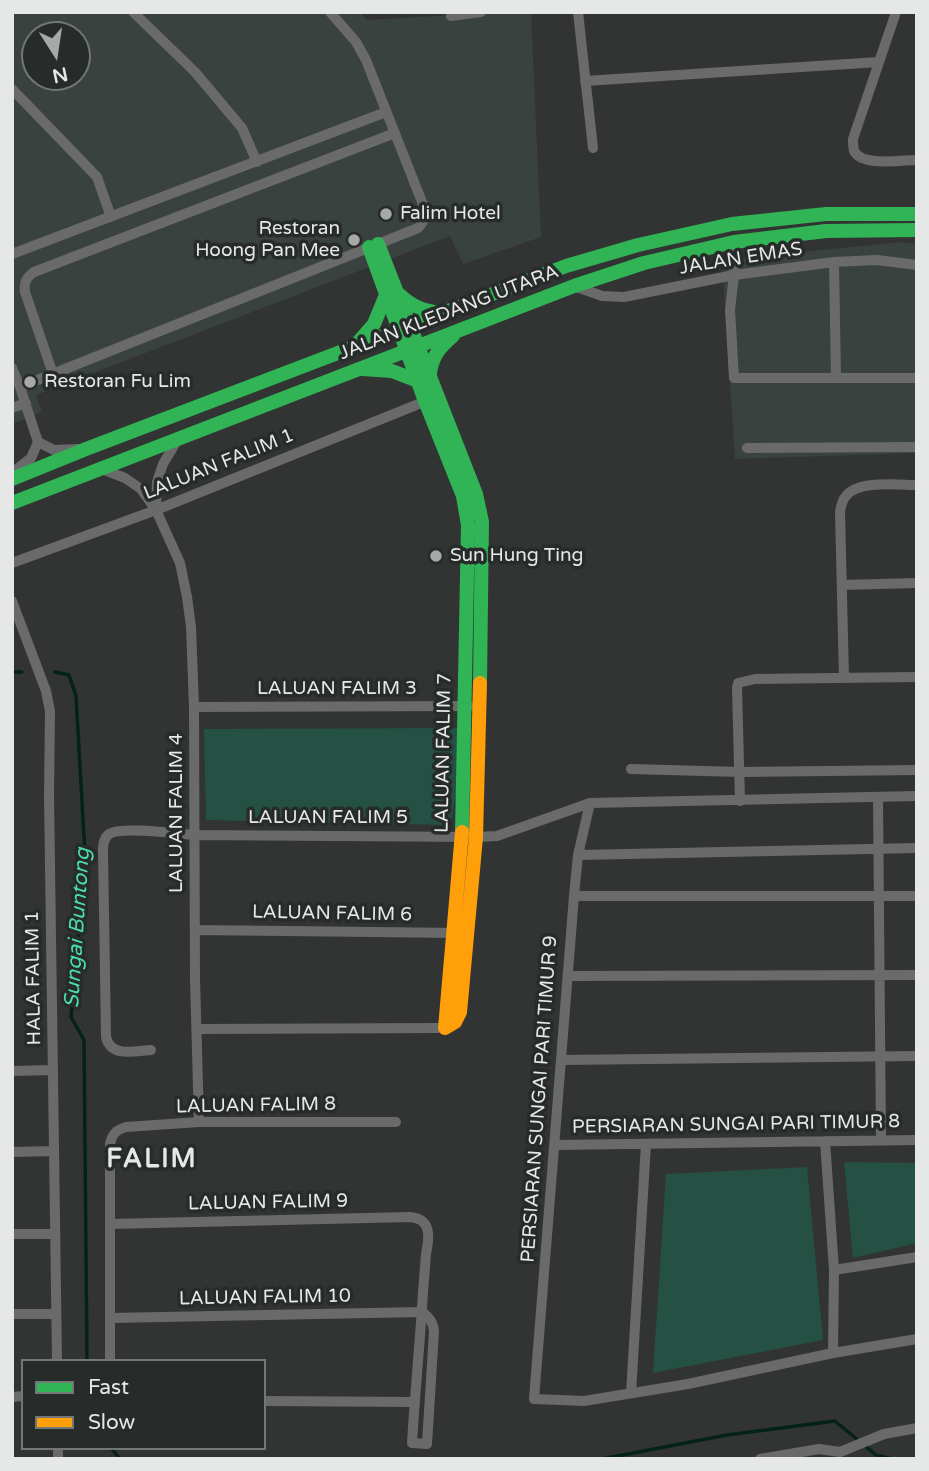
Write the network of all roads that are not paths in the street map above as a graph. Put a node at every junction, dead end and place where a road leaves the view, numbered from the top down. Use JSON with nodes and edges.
{"nodes":[{"id":1,"x":134,"y":12,"type":"edge"},
{"id":2,"x":330,"y":12,"type":"edge"},
{"id":3,"x":481,"y":12,"type":"edge"},
{"id":4,"x":578,"y":12,"type":"edge"},
{"id":5,"x":896,"y":12,"type":"edge"},
{"id":6,"x":451,"y":16,"type":"dead end"},
{"id":7,"x":879,"y":62,"type":"junction"},
{"id":8,"x":585,"y":81,"type":"junction"},
{"id":9,"x":12,"y":89,"type":"edge"},
{"id":10,"x":386,"y":112,"type":"junction"},
{"id":11,"x":395,"y":133,"type":"junction"},
{"id":12,"x":593,"y":148,"type":"dead end"},
{"id":13,"x":917,"y":160,"type":"edge"},
{"id":14,"x":257,"y":162,"type":"junction"},
{"id":15,"x":917,"y":215,"type":"edge"},
{"id":16,"x":111,"y":217,"type":"junction"},
{"id":17,"x":917,"y":230,"type":"edge"},
{"id":18,"x":734,"y":242,"type":"junction"},
{"id":19,"x":374,"y":245,"type":"junction"},
{"id":20,"x":12,"y":254,"type":"edge"},
{"id":21,"x":834,"y":262,"type":"junction"},
{"id":22,"x":917,"y":265,"type":"edge"},
{"id":23,"x":734,"y":275,"type":"junction"},
{"id":24,"x":574,"y":286,"type":"junction"},
{"id":25,"x":392,"y":293,"type":"junction"},
{"id":26,"x":444,"y":314,"type":"junction"},
{"id":27,"x":405,"y":328,"type":"junction"},
{"id":28,"x":459,"y":330,"type":"junction"},
{"id":29,"x":354,"y":348,"type":"junction"},
{"id":30,"x":412,"y":348,"type":"junction"},
{"id":31,"x":12,"y":368,"type":"edge"},
{"id":32,"x":357,"y":369,"type":"junction"},
{"id":33,"x":53,"y":374,"type":"junction"},
{"id":34,"x":836,"y":378,"type":"junction"},
{"id":35,"x":917,"y":378,"type":"edge"},
{"id":36,"x":424,"y":379,"type":"junction"},
{"id":37,"x":20,"y":387,"type":"junction"},
{"id":38,"x":432,"y":398,"type":"junction"},
{"id":39,"x":26,"y":403,"type":"junction"},
{"id":40,"x":12,"y":408,"type":"edge"},
{"id":41,"x":178,"y":439,"type":"junction"},
{"id":42,"x":38,"y":442,"type":"junction"},
{"id":43,"x":917,"y":447,"type":"edge"},
{"id":44,"x":747,"y":448,"type":"dead end"},
{"id":45,"x":86,"y":449,"type":"junction"},
{"id":46,"x":101,"y":468,"type":"junction"},
{"id":47,"x":12,"y":473,"type":"edge"},
{"id":48,"x":12,"y":481,"type":"edge"},
{"id":49,"x":917,"y":485,"type":"edge"},
{"id":50,"x":12,"y":503,"type":"edge"},
{"id":51,"x":156,"y":510,"type":"junction"},
{"id":52,"x":12,"y":564,"type":"edge"},
{"id":53,"x":917,"y":583,"type":"edge"},
{"id":54,"x":842,"y":585,"type":"junction"},
{"id":55,"x":12,"y":601,"type":"edge"},
{"id":56,"x":917,"y":677,"type":"edge"},
{"id":57,"x":844,"y":678,"type":"junction"},
{"id":58,"x":473,"y":706,"type":"junction"},
{"id":59,"x":194,"y":707,"type":"junction"},
{"id":60,"x":631,"y":769,"type":"dead end"},
{"id":61,"x":917,"y":770,"type":"edge"},
{"id":62,"x":740,"y":772,"type":"junction"},
{"id":63,"x":917,"y":796,"type":"edge"},
{"id":64,"x":878,"y":797,"type":"junction"},
{"id":65,"x":740,"y":801,"type":"junction"},
{"id":66,"x":590,"y":803,"type":"junction"},
{"id":67,"x":194,"y":835,"type":"junction"},
{"id":68,"x":469,"y":837,"type":"junction"},
{"id":69,"x":878,"y":848,"type":"junction"},
{"id":70,"x":917,"y":848,"type":"edge"},
{"id":71,"x":578,"y":855,"type":"junction"},
{"id":72,"x":574,"y":896,"type":"junction"},
{"id":73,"x":917,"y":896,"type":"edge"},
{"id":74,"x":879,"y":897,"type":"junction"},
{"id":75,"x":195,"y":930,"type":"junction"},
{"id":76,"x":461,"y":933,"type":"junction"},
{"id":77,"x":880,"y":975,"type":"junction"},
{"id":78,"x":917,"y":975,"type":"edge"},
{"id":79,"x":568,"y":976,"type":"junction"},
{"id":80,"x":445,"y":1028,"type":"joint"},
{"id":81,"x":197,"y":1029,"type":"junction"},
{"id":82,"x":151,"y":1050,"type":"dead end"},
{"id":83,"x":917,"y":1056,"type":"edge"},
{"id":84,"x":880,"y":1057,"type":"junction"},
{"id":85,"x":561,"y":1060,"type":"junction"},
{"id":86,"x":53,"y":1070,"type":"junction"},
{"id":87,"x":12,"y":1071,"type":"edge"},
{"id":88,"x":199,"y":1122,"type":"junction"},
{"id":89,"x":396,"y":1122,"type":"dead end"},
{"id":90,"x":881,"y":1140,"type":"junction"},
{"id":91,"x":917,"y":1140,"type":"edge"},
{"id":92,"x":825,"y":1141,"type":"junction"},
{"id":93,"x":646,"y":1144,"type":"junction"},
{"id":94,"x":555,"y":1145,"type":"junction"},
{"id":95,"x":54,"y":1151,"type":"junction"},
{"id":96,"x":12,"y":1152,"type":"edge"},
{"id":97,"x":110,"y":1224,"type":"junction"},
{"id":98,"x":12,"y":1234,"type":"edge"},
{"id":99,"x":55,"y":1234,"type":"junction"},
{"id":100,"x":917,"y":1257,"type":"edge"},
{"id":101,"x":834,"y":1270,"type":"junction"},
{"id":102,"x":422,"y":1312,"type":"junction"},
{"id":103,"x":12,"y":1314,"type":"edge"},
{"id":104,"x":56,"y":1314,"type":"junction"},
{"id":105,"x":110,"y":1318,"type":"junction"},
{"id":106,"x":917,"y":1339,"type":"edge"},
{"id":107,"x":832,"y":1353,"type":"junction"},
{"id":108,"x":57,"y":1359,"type":"edge"},
{"id":109,"x":110,"y":1359,"type":"edge"},
{"id":110,"x":631,"y":1393,"type":"junction"},
{"id":111,"x":266,"y":1401,"type":"edge"},
{"id":112,"x":415,"y":1402,"type":"junction"},
{"id":113,"x":917,"y":1428,"type":"edge"},
{"id":114,"x":840,"y":1455,"type":"edge"},
{"id":115,"x":760,"y":1459,"type":"edge"}],
"edges":[{"from":1,"to":14,"type":"street"},
{"from":2,"to":10,"type":"street"},
{"from":3,"to":6,"type":"street"},
{"from":4,"to":8,"type":"street"},
{"from":5,"to":7,"type":"street"},
{"from":7,"to":8,"type":"street"},
{"from":7,"to":13,"type":"street"},
{"from":8,"to":12,"type":"street"},
{"from":9,"to":16,"type":"street"},
{"from":10,"to":11,"type":"street"},
{"from":10,"to":14,"type":"street"},
{"from":11,"to":19,"type":"street"},
{"from":11,"to":33,"type":"street"},
{"from":14,"to":16,"type":"street"},
{"from":15,"to":26,"type":"main road","name":"JALAN KLEDANG UTARA"},
{"from":16,"to":20,"type":"street"},
{"from":17,"to":18,"type":"main road","name":"JALAN KLEDANG UTARA"},
{"from":18,"to":23,"type":"street"},
{"from":18,"to":24,"type":"main road","name":"JALAN KLEDANG UTARA"},
{"from":19,"to":25,"type":"main road","name":"LALUAN FALIM 7"},
{"from":19,"to":33,"type":"street"},
{"from":21,"to":22,"type":"street","name":"JALAN EMAS"},
{"from":21,"to":23,"type":"street","name":"JALAN EMAS"},
{"from":21,"to":34,"type":"street"},
{"from":23,"to":24,"type":"street","name":"JALAN EMAS"},
{"from":23,"to":34,"type":"street"},
{"from":24,"to":28,"type":"main road","name":"JALAN KLEDANG UTARA"},
{"from":25,"to":26,"type":"main road"},
{"from":25,"to":27,"type":"main road","name":"LALUAN FALIM 7"},
{"from":25,"to":29,"type":"main road"},
{"from":26,"to":27,"type":"main road","name":"JALAN KLEDANG UTARA"},
{"from":27,"to":29,"type":"main road","name":"JALAN KLEDANG UTARA"},
{"from":27,"to":30,"type":"main road","name":"LALUAN FALIM 7"},
{"from":28,"to":30,"type":"main road","name":"JALAN KLEDANG UTARA"},
{"from":28,"to":36,"type":"main road"},
{"from":29,"to":45,"type":"main road","name":"JALAN KLEDANG UTARA"},
{"from":30,"to":32,"type":"main road","name":"JALAN KLEDANG UTARA"},
{"from":30,"to":36,"type":"main road","name":"LALUAN FALIM 7"},
{"from":31,"to":37,"type":"street"},
{"from":32,"to":36,"type":"main road"},
{"from":32,"to":41,"type":"main road","name":"JALAN KLEDANG UTARA"},
{"from":33,"to":37,"type":"street"},
{"from":34,"to":35,"type":"street"},
{"from":36,"to":38,"type":"main road","name":"LALUAN FALIM 7"},
{"from":37,"to":39,"type":"street"},
{"from":38,"to":51,"type":"street","name":"LALUAN FALIM 1"},
{"from":38,"to":58,"type":"main road","name":"LALUAN FALIM 7"},
{"from":39,"to":40,"type":"street"},
{"from":39,"to":42,"type":"street"},
{"from":41,"to":46,"type":"main road","name":"JALAN KLEDANG UTARA"},
{"from":41,"to":51,"type":"street","name":"LALUAN FALIM 4"},
{"from":42,"to":45,"type":"street"},
{"from":42,"to":47,"type":"street"},
{"from":43,"to":44,"type":"street"},
{"from":45,"to":48,"type":"main road","name":"JALAN KLEDANG UTARA"},
{"from":46,"to":50,"type":"main road","name":"JALAN KLEDANG UTARA"},
{"from":46,"to":51,"type":"street","name":"LALUAN FALIM 4"},
{"from":49,"to":54,"type":"street"},
{"from":51,"to":52,"type":"street","name":"LALUAN FALIM 1"},
{"from":51,"to":59,"type":"street","name":"LALUAN FALIM 4"},
{"from":53,"to":54,"type":"street"},
{"from":54,"to":57,"type":"street"},
{"from":55,"to":86,"type":"street","name":"HALA FALIM 1"},
{"from":56,"to":57,"type":"street"},
{"from":57,"to":62,"type":"street"},
{"from":58,"to":59,"type":"street","name":"LALUAN FALIM 3"},
{"from":58,"to":68,"type":"main road","name":"LALUAN FALIM 7"},
{"from":59,"to":67,"type":"street","name":"LALUAN FALIM 4"},
{"from":60,"to":62,"type":"street"},
{"from":61,"to":62,"type":"street"},
{"from":62,"to":65,"type":"street"},
{"from":63,"to":64,"type":"street","name":"LALUAN FALIM 5"},
{"from":64,"to":65,"type":"street","name":"LALUAN FALIM 5"},
{"from":64,"to":69,"type":"street"},
{"from":65,"to":66,"type":"street","name":"LALUAN FALIM 5"},
{"from":66,"to":68,"type":"street","name":"LALUAN FALIM 5"},
{"from":66,"to":71,"type":"street","name":"PERSIARAN SUNGAI PARI TIMUR 9"},
{"from":67,"to":68,"type":"street","name":"LALUAN FALIM 5"},
{"from":67,"to":75,"type":"street","name":"LALUAN FALIM 4"},
{"from":67,"to":82,"type":"street","name":"LALUAN FALIM 5"},
{"from":68,"to":76,"type":"main road","name":"LALUAN FALIM 7"},
{"from":69,"to":70,"type":"street"},
{"from":69,"to":71,"type":"street"},
{"from":69,"to":74,"type":"street"},
{"from":71,"to":72,"type":"street","name":"PERSIARAN SUNGAI PARI TIMUR 9"},
{"from":72,"to":74,"type":"street"},
{"from":72,"to":79,"type":"street","name":"PERSIARAN SUNGAI PARI TIMUR 9"},
{"from":73,"to":74,"type":"street"},
{"from":74,"to":77,"type":"street"},
{"from":75,"to":76,"type":"street","name":"LALUAN FALIM 6"},
{"from":75,"to":81,"type":"street","name":"LALUAN FALIM 4"},
{"from":76,"to":80,"type":"main road","name":"LALUAN FALIM 7"},
{"from":77,"to":78,"type":"street"},
{"from":77,"to":79,"type":"street"},
{"from":77,"to":84,"type":"street"},
{"from":79,"to":85,"type":"street","name":"PERSIARAN SUNGAI PARI TIMUR 9"},
{"from":80,"to":81,"type":"street","name":"LALUAN FALIM 7"},
{"from":81,"to":88,"type":"street","name":"LALUAN FALIM 4"},
{"from":83,"to":84,"type":"street"},
{"from":84,"to":85,"type":"street"},
{"from":84,"to":90,"type":"street"},
{"from":85,"to":94,"type":"street","name":"PERSIARAN SUNGAI PARI TIMUR 9"},
{"from":86,"to":87,"type":"street"},
{"from":86,"to":95,"type":"street","name":"HALA FALIM 1"},
{"from":88,"to":89,"type":"street","name":"LALUAN FALIM 8"},
{"from":88,"to":97,"type":"street","name":"LALUAN FALIM 8"},
{"from":90,"to":91,"type":"street","name":"PERSIARAN SUNGAI PARI TIMUR 8"},
{"from":90,"to":92,"type":"street","name":"PERSIARAN SUNGAI PARI TIMUR 8"},
{"from":92,"to":93,"type":"street","name":"PERSIARAN SUNGAI PARI TIMUR 8"},
{"from":92,"to":101,"type":"street"},
{"from":93,"to":94,"type":"street","name":"PERSIARAN SUNGAI PARI TIMUR 8"},
{"from":93,"to":110,"type":"street"},
{"from":94,"to":110,"type":"street","name":"PERSIARAN SUNGAI PARI TIMUR 9"},
{"from":95,"to":96,"type":"street"},
{"from":95,"to":99,"type":"street","name":"HALA FALIM 1"},
{"from":97,"to":102,"type":"street","name":"LALUAN FALIM 9"},
{"from":97,"to":105,"type":"street"},
{"from":98,"to":99,"type":"street"},
{"from":99,"to":104,"type":"street","name":"HALA FALIM 1"},
{"from":100,"to":101,"type":"street"},
{"from":101,"to":107,"type":"street"},
{"from":102,"to":105,"type":"street","name":"LALUAN FALIM 10"},
{"from":102,"to":112,"type":"street"},
{"from":102,"to":112,"type":"street"},
{"from":103,"to":104,"type":"street"},
{"from":104,"to":108,"type":"street","name":"HALA FALIM 1"},
{"from":105,"to":109,"type":"street"},
{"from":106,"to":107,"type":"street"},
{"from":107,"to":110,"type":"street"},
{"from":111,"to":112,"type":"street"},
{"from":113,"to":114,"type":"street"},
{"from":114,"to":115,"type":"street"}]}
